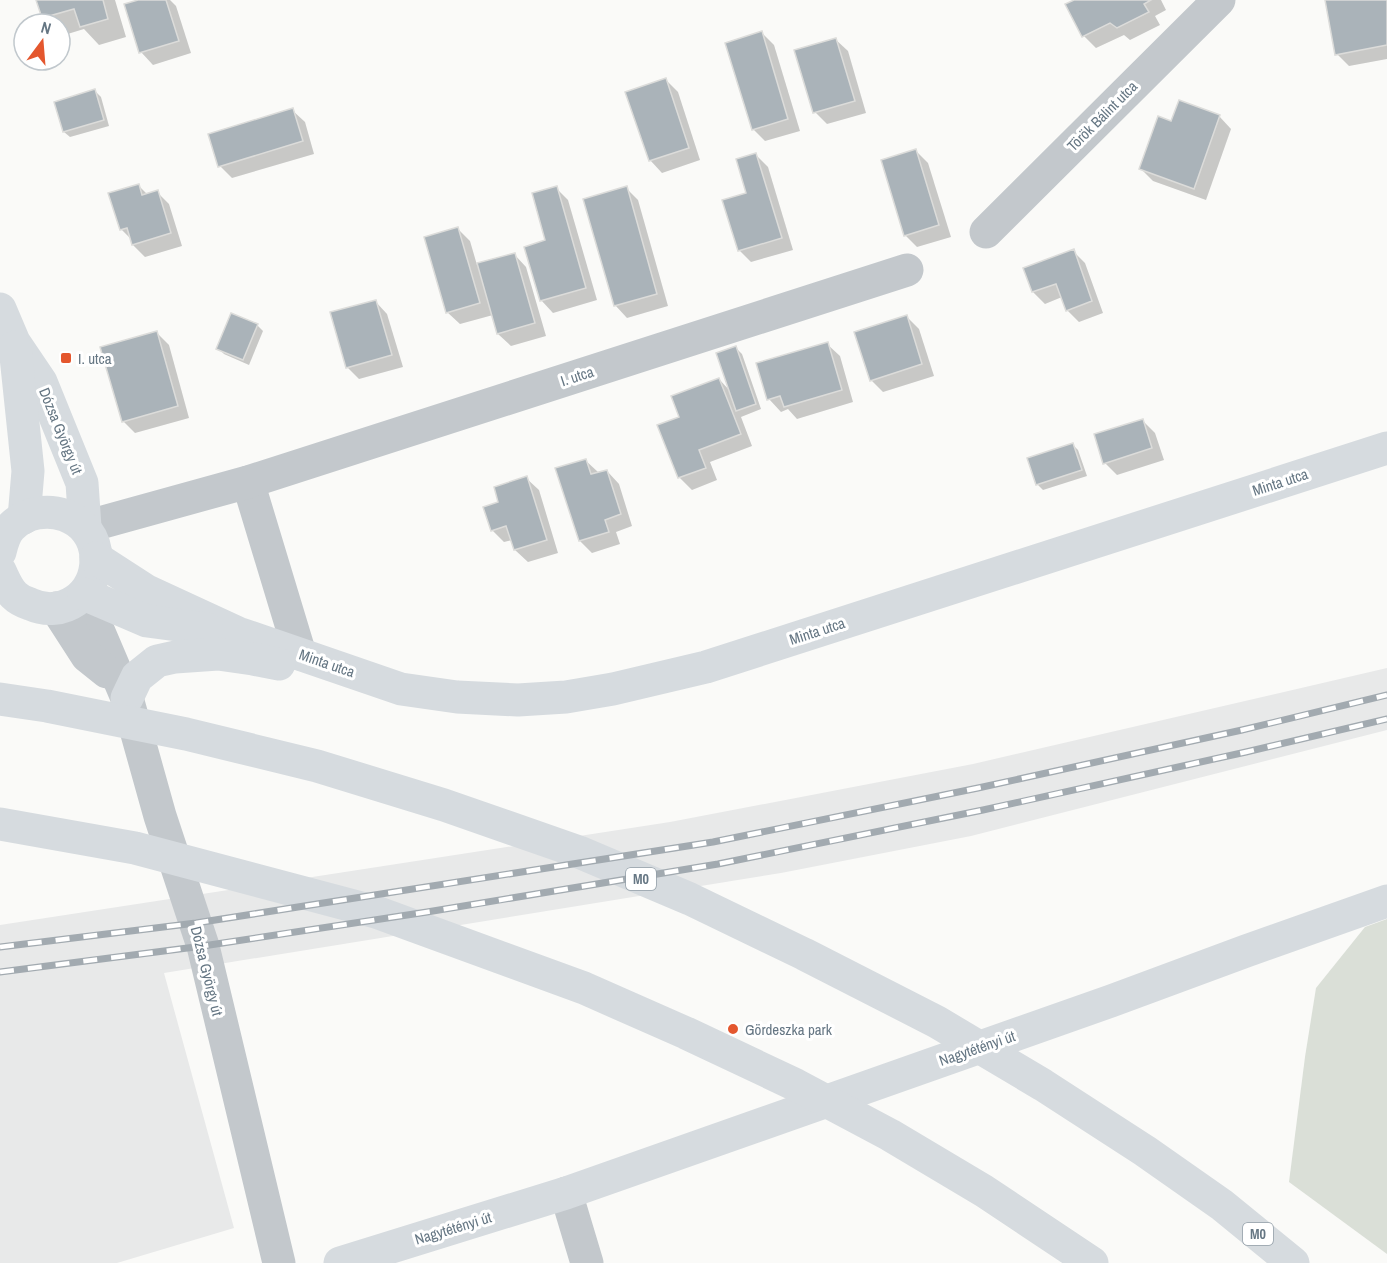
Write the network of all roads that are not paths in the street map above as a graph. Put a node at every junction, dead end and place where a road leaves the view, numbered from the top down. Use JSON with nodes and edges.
{"nodes":[{"id":1,"x":1219,"y":0,"type":"edge"},
{"id":2,"x":986,"y":232,"type":"dead end"},
{"id":3,"x":907,"y":270,"type":"dead end"},
{"id":4,"x":4,"y":326,"type":"edge"},
{"id":5,"x":1387,"y":448,"type":"edge"},
{"id":6,"x":248,"y":482,"type":"junction"},
{"id":7,"x":85,"y":527,"type":"junction"},
{"id":8,"x":9,"y":532,"type":"edge"},
{"id":9,"x":96,"y":558,"type":"junction"},
{"id":10,"x":2,"y":580,"type":"edge"},
{"id":11,"x":84,"y":594,"type":"junction"},
{"id":12,"x":56,"y":608,"type":"junction"},
{"id":13,"x":238,"y":633,"type":"junction"},
{"id":14,"x":300,"y":654,"type":"junction"},
{"id":15,"x":401,"y":689,"type":"junction"},
{"id":16,"x":124,"y":691,"type":"junction"},
{"id":17,"x":0,"y":699,"type":"edge"},
{"id":18,"x":0,"y":824,"type":"edge"},
{"id":19,"x":1387,"y":901,"type":"edge"},
{"id":20,"x":566,"y":1193,"type":"junction"},
{"id":21,"x":279,"y":1263,"type":"edge"},
{"id":22,"x":340,"y":1263,"type":"edge"},
{"id":23,"x":587,"y":1263,"type":"edge"},
{"id":24,"x":1092,"y":1263,"type":"edge"},
{"id":25,"x":1293,"y":1263,"type":"edge"}],
"edges":[{"from":1,"to":2,"type":"street","name":"Török Bálint utca"},
{"from":3,"to":6,"type":"street","name":"I. utca"},
{"from":4,"to":7,"type":"main road","name":"Dózsa György út"},
{"from":4,"to":8,"type":"main road","name":"Dózsa György út"},
{"from":5,"to":15,"type":"main road","name":"Minta utca"},
{"from":6,"to":7,"type":"street","name":"I. utca"},
{"from":6,"to":14,"type":"street"},
{"from":7,"to":8,"type":"main road"},
{"from":7,"to":9,"type":"main road","name":"Dózsa György út"},
{"from":9,"to":11,"type":"main road"},
{"from":9,"to":13,"type":"main road","name":"Minta utca"},
{"from":10,"to":12,"type":"main road"},
{"from":11,"to":12,"type":"main road"},
{"from":11,"to":13,"type":"main road","name":"Minta utca"},
{"from":11,"to":16,"type":"street","name":"Dózsa György út"},
{"from":12,"to":16,"type":"street"},
{"from":13,"to":14,"type":"main road","name":"Minta utca"},
{"from":14,"to":15,"type":"main road","name":"Minta utca"},
{"from":15,"to":16,"type":"main road"},
{"from":16,"to":21,"type":"street","name":"Dózsa György út"},
{"from":17,"to":25,"type":"main road","number":"M0"},
{"from":18,"to":24,"type":"main road"},
{"from":19,"to":20,"type":"main road","name":"Nagytétényi út"},
{"from":20,"to":22,"type":"main road","name":"Nagytétényi út"},
{"from":20,"to":23,"type":"street"}]}
